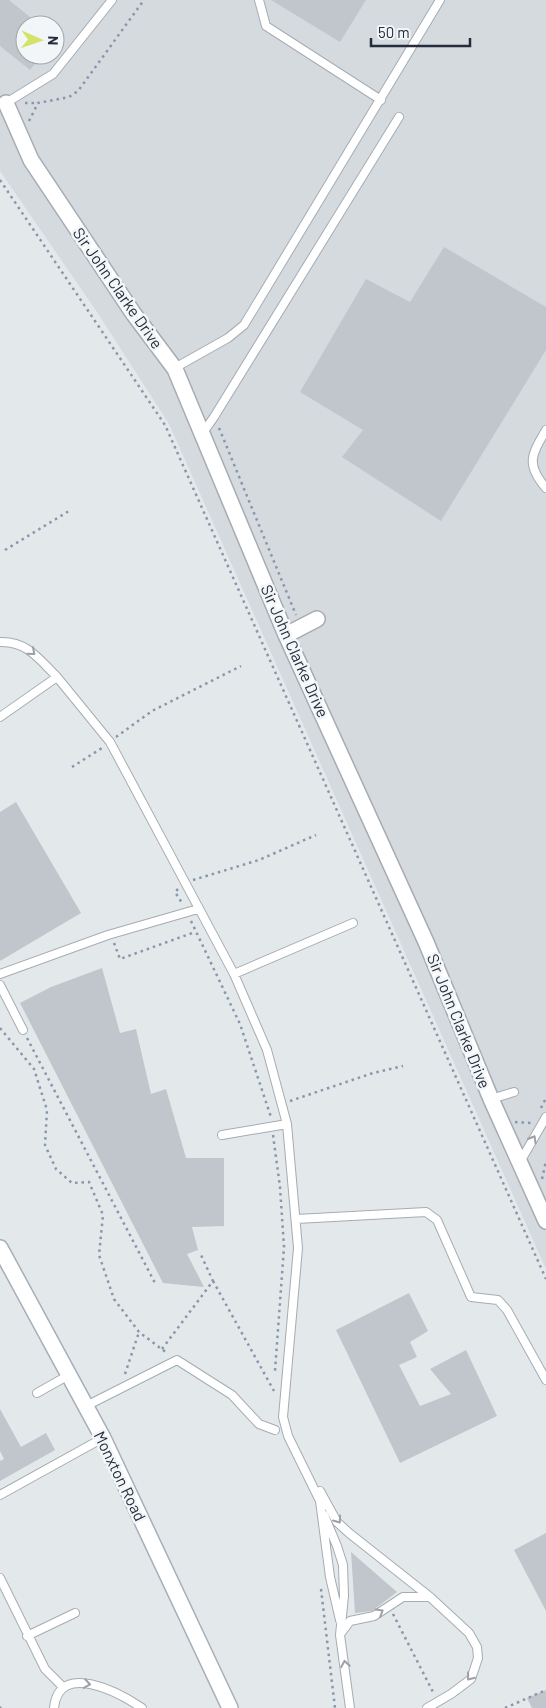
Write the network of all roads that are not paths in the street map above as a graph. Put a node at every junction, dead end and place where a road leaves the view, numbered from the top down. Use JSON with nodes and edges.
{"nodes":[{"id":1,"x":112,"y":0,"type":"edge"},
{"id":2,"x":259,"y":0,"type":"edge"},
{"id":3,"x":440,"y":0,"type":"edge"},
{"id":4,"x":381,"y":100,"type":"junction"},
{"id":5,"x":6,"y":103,"type":"joint"},
{"id":6,"x":399,"y":117,"type":"dead end"},
{"id":7,"x":178,"y":367,"type":"junction"},
{"id":8,"x":546,"y":430,"type":"edge"},
{"id":9,"x":202,"y":434,"type":"junction"},
{"id":10,"x":546,"y":488,"type":"edge"},
{"id":11,"x":316,"y":619,"type":"dead end"},
{"id":12,"x":286,"y":635,"type":"junction"},
{"id":13,"x":0,"y":642,"type":"edge"},
{"id":14,"x":57,"y":677,"type":"junction"},
{"id":15,"x":0,"y":717,"type":"edge"},
{"id":16,"x":198,"y":908,"type":"junction"},
{"id":17,"x":353,"y":923,"type":"dead end"},
{"id":18,"x":0,"y":974,"type":"edge"},
{"id":19,"x":234,"y":974,"type":"junction"},
{"id":20,"x":0,"y":985,"type":"edge"},
{"id":21,"x":23,"y":1030,"type":"road end"},
{"id":22,"x":514,"y":1092,"type":"dead end"},
{"id":23,"x":491,"y":1099,"type":"junction"},
{"id":24,"x":546,"y":1117,"type":"edge"},
{"id":25,"x":287,"y":1124,"type":"junction"},
{"id":26,"x":222,"y":1135,"type":"dead end"},
{"id":27,"x":520,"y":1162,"type":"junction"},
{"id":28,"x":296,"y":1219,"type":"junction"},
{"id":29,"x":546,"y":1221,"type":"edge"},
{"id":30,"x":0,"y":1248,"type":"edge"},
{"id":31,"x":69,"y":1375,"type":"junction"},
{"id":32,"x":546,"y":1380,"type":"edge"},
{"id":33,"x":37,"y":1393,"type":"dead end"},
{"id":34,"x":86,"y":1406,"type":"junction"},
{"id":35,"x":275,"y":1430,"type":"dead end"},
{"id":36,"x":103,"y":1438,"type":"junction"},
{"id":37,"x":294,"y":1449,"type":"junction"},
{"id":38,"x":0,"y":1495,"type":"edge"},
{"id":39,"x":321,"y":1510,"type":"junction"},
{"id":40,"x":0,"y":1578,"type":"edge"},
{"id":41,"x":430,"y":1597,"type":"junction"},
{"id":42,"x":76,"y":1613,"type":"dead end"},
{"id":43,"x":340,"y":1620,"type":"junction"},
{"id":44,"x":340,"y":1635,"type":"junction"},
{"id":45,"x":27,"y":1636,"type":"junction"},
{"id":46,"x":63,"y":1687,"type":"junction"},
{"id":47,"x":54,"y":1708,"type":"edge"},
{"id":48,"x":142,"y":1708,"type":"edge"},
{"id":49,"x":230,"y":1708,"type":"edge"},
{"id":50,"x":350,"y":1708,"type":"edge"},
{"id":51,"x":427,"y":1708,"type":"edge"}],
"edges":[{"from":1,"to":5,"type":"lane"},
{"from":2,"to":4,"type":"lane"},
{"from":3,"to":4,"type":"lane"},
{"from":4,"to":7,"type":"lane"},
{"from":5,"to":7,"type":"street","name":"Sir John Clarke Drive"},
{"from":6,"to":9,"type":"lane"},
{"from":7,"to":9,"type":"street","name":"Sir John Clarke Drive"},
{"from":8,"to":10,"type":"lane"},
{"from":9,"to":12,"type":"street","name":"Sir John Clarke Drive"},
{"from":11,"to":12,"type":"street"},
{"from":12,"to":23,"type":"street","name":"Sir John Clarke Drive"},
{"from":13,"to":14,"type":"lane","one_way":true},
{"from":14,"to":15,"type":"lane"},
{"from":14,"to":16,"type":"lane"},
{"from":16,"to":18,"type":"lane"},
{"from":16,"to":19,"type":"lane"},
{"from":17,"to":19,"type":"lane"},
{"from":19,"to":25,"type":"lane"},
{"from":20,"to":21,"type":"lane"},
{"from":22,"to":23,"type":"lane"},
{"from":23,"to":27,"type":"street","name":"Sir John Clarke Drive"},
{"from":27,"to":24,"type":"lane","one_way":true},
{"from":25,"to":26,"type":"lane"},
{"from":25,"to":28,"type":"lane"},
{"from":27,"to":29,"type":"street","name":"Sir John Clarke Drive"},
{"from":28,"to":32,"type":"lane"},
{"from":28,"to":37,"type":"lane"},
{"from":30,"to":31,"type":"street","name":"Monxton Road"},
{"from":31,"to":33,"type":"lane"},
{"from":31,"to":34,"type":"street","name":"Monxton Road"},
{"from":34,"to":35,"type":"lane"},
{"from":34,"to":36,"type":"street","name":"Monxton Road"},
{"from":36,"to":38,"type":"lane"},
{"from":36,"to":49,"type":"street","name":"Monxton Road"},
{"from":37,"to":39,"type":"lane"},
{"from":37,"to":41,"type":"lane","one_way":true},
{"from":39,"to":43,"type":"lane"},
{"from":39,"to":43,"type":"lane"},
{"from":40,"to":45,"type":"lane"},
{"from":44,"to":41,"type":"lane","one_way":true},
{"from":41,"to":51,"type":"lane","one_way":true},
{"from":42,"to":45,"type":"lane"},
{"from":43,"to":44,"type":"lane"},
{"from":50,"to":44,"type":"lane","one_way":true},
{"from":45,"to":46,"type":"lane"},
{"from":46,"to":47,"type":"lane"},
{"from":46,"to":48,"type":"lane","one_way":true}]}
